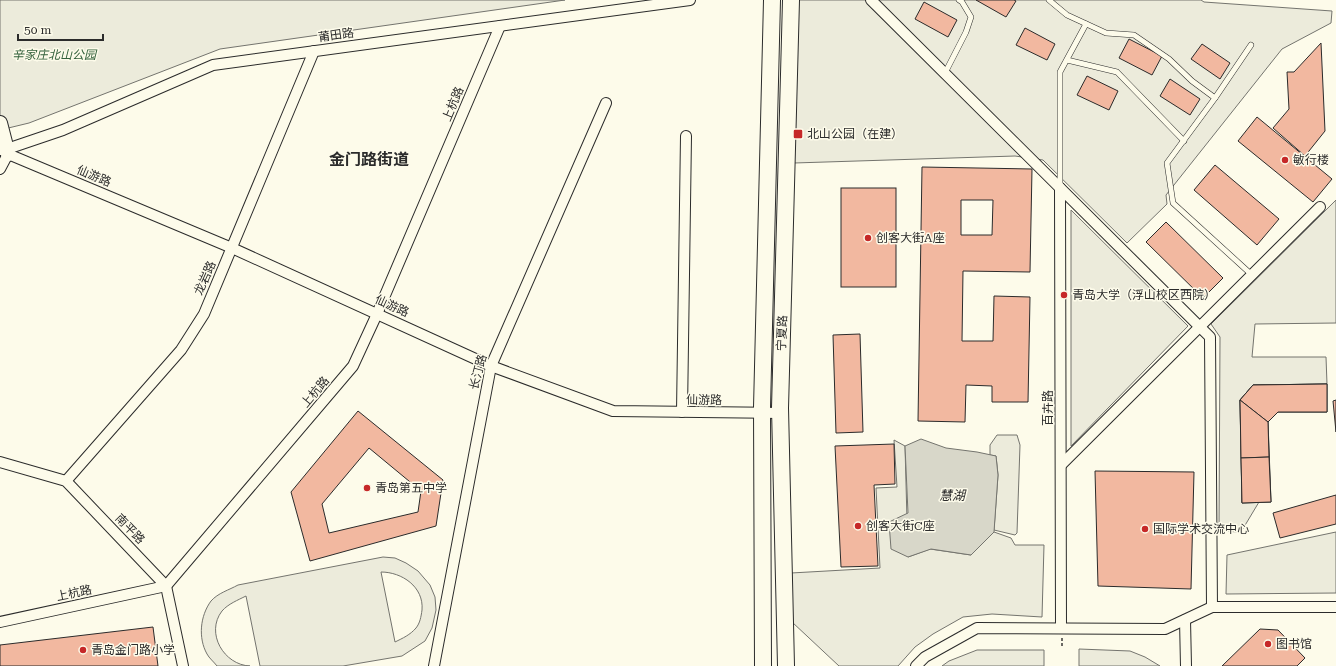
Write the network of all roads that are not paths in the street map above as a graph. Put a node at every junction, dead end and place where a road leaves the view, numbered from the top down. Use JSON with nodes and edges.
{"nodes":[{"id":1,"x":690,"y":0,"type":"edge"},
{"id":2,"x":772,"y":0,"type":"edge"},
{"id":3,"x":791,"y":0,"type":"edge"},
{"id":4,"x":871,"y":0,"type":"edge"},
{"id":5,"x":959,"y":0,"type":"edge"},
{"id":6,"x":1049,"y":0,"type":"edge"},
{"id":7,"x":1086,"y":24,"type":"junction"},
{"id":8,"x":500,"y":26,"type":"junction"},
{"id":9,"x":1251,"y":46,"type":"dead end"},
{"id":10,"x":314,"y":51,"type":"junction"},
{"id":11,"x":1066,"y":60,"type":"junction"},
{"id":12,"x":945,"y":73,"type":"junction"},
{"id":13,"x":1216,"y":98,"type":"junction"},
{"id":14,"x":606,"y":103,"type":"dead end"},
{"id":15,"x":0,"y":123,"type":"edge"},
{"id":16,"x":686,"y":136,"type":"dead end"},
{"id":17,"x":1184,"y":141,"type":"junction"},
{"id":18,"x":5,"y":151,"type":"edge"},
{"id":19,"x":0,"y":169,"type":"edge"},
{"id":20,"x":1060,"y":188,"type":"junction"},
{"id":21,"x":1320,"y":207,"type":"dead end"},
{"id":22,"x":232,"y":248,"type":"junction"},
{"id":23,"x":1252,"y":275,"type":"junction"},
{"id":24,"x":377,"y":314,"type":"junction"},
{"id":25,"x":1200,"y":326,"type":"junction"},
{"id":26,"x":491,"y":366,"type":"junction"},
{"id":27,"x":682,"y":412,"type":"junction"},
{"id":28,"x":780,"y":413,"type":"junction"},
{"id":29,"x":762,"y":414,"type":"junction"},
{"id":30,"x":0,"y":462,"type":"edge"},
{"id":31,"x":1061,"y":465,"type":"junction"},
{"id":32,"x":66,"y":481,"type":"junction"},
{"id":33,"x":166,"y":586,"type":"junction"},
{"id":34,"x":1212,"y":607,"type":"junction"},
{"id":35,"x":1336,"y":607,"type":"edge"},
{"id":36,"x":1185,"y":620,"type":"junction"},
{"id":37,"x":0,"y":622,"type":"edge"},
{"id":38,"x":1062,"y":628,"type":"junction"},
{"id":39,"x":183,"y":666,"type":"edge"},
{"id":40,"x":434,"y":666,"type":"edge"},
{"id":41,"x":763,"y":666,"type":"edge"},
{"id":42,"x":786,"y":666,"type":"edge"},
{"id":43,"x":916,"y":666,"type":"edge"},
{"id":44,"x":1186,"y":666,"type":"edge"}],
"edges":[{"from":1,"to":8,"type":"street","name":"莆田路"},
{"from":2,"to":29,"type":"main road","name":"宁夏路"},
{"from":3,"to":28,"type":"main road","name":"宁夏路"},
{"from":4,"to":12,"type":"street"},
{"from":5,"to":12,"type":"lane"},
{"from":6,"to":7,"type":"lane"},
{"from":7,"to":11,"type":"lane"},
{"from":7,"to":13,"type":"lane"},
{"from":8,"to":10,"type":"street","name":"莆田路"},
{"from":8,"to":24,"type":"street","name":"上杭路"},
{"from":9,"to":13,"type":"lane"},
{"from":10,"to":18,"type":"street","name":"莆田路"},
{"from":10,"to":22,"type":"street","name":"龙岩路"},
{"from":11,"to":17,"type":"lane"},
{"from":11,"to":20,"type":"lane"},
{"from":12,"to":20,"type":"street"},
{"from":13,"to":17,"type":"lane"},
{"from":14,"to":26,"type":"street","name":"长汀路"},
{"from":15,"to":18,"type":"street"},
{"from":16,"to":27,"type":"street"},
{"from":17,"to":23,"type":"lane"},
{"from":18,"to":19,"type":"street"},
{"from":18,"to":22,"type":"street","name":"仙游路"},
{"from":20,"to":25,"type":"street"},
{"from":20,"to":31,"type":"street","name":"百卉路"},
{"from":21,"to":23,"type":"street"},
{"from":22,"to":24,"type":"street","name":"仙游路"},
{"from":22,"to":32,"type":"street","name":"龙岩路"},
{"from":23,"to":25,"type":"street"},
{"from":24,"to":26,"type":"street","name":"仙游路"},
{"from":24,"to":33,"type":"street","name":"上杭路"},
{"from":25,"to":31,"type":"street"},
{"from":25,"to":34,"type":"street"},
{"from":26,"to":27,"type":"street","name":"仙游路"},
{"from":26,"to":40,"type":"street","name":"长汀路"},
{"from":27,"to":29,"type":"street","name":"仙游路"},
{"from":28,"to":29,"type":"street","name":"仙游路"},
{"from":28,"to":42,"type":"main road","name":"宁夏路"},
{"from":29,"to":41,"type":"main road","name":"宁夏路"},
{"from":30,"to":32,"type":"street"},
{"from":31,"to":38,"type":"street","name":"百卉路"},
{"from":32,"to":33,"type":"street","name":"南平路"},
{"from":33,"to":37,"type":"street","name":"上杭路"},
{"from":33,"to":39,"type":"street"},
{"from":34,"to":35,"type":"street"},
{"from":34,"to":36,"type":"street"},
{"from":36,"to":38,"type":"street"},
{"from":36,"to":44,"type":"street"},
{"from":38,"to":43,"type":"street"}]}
